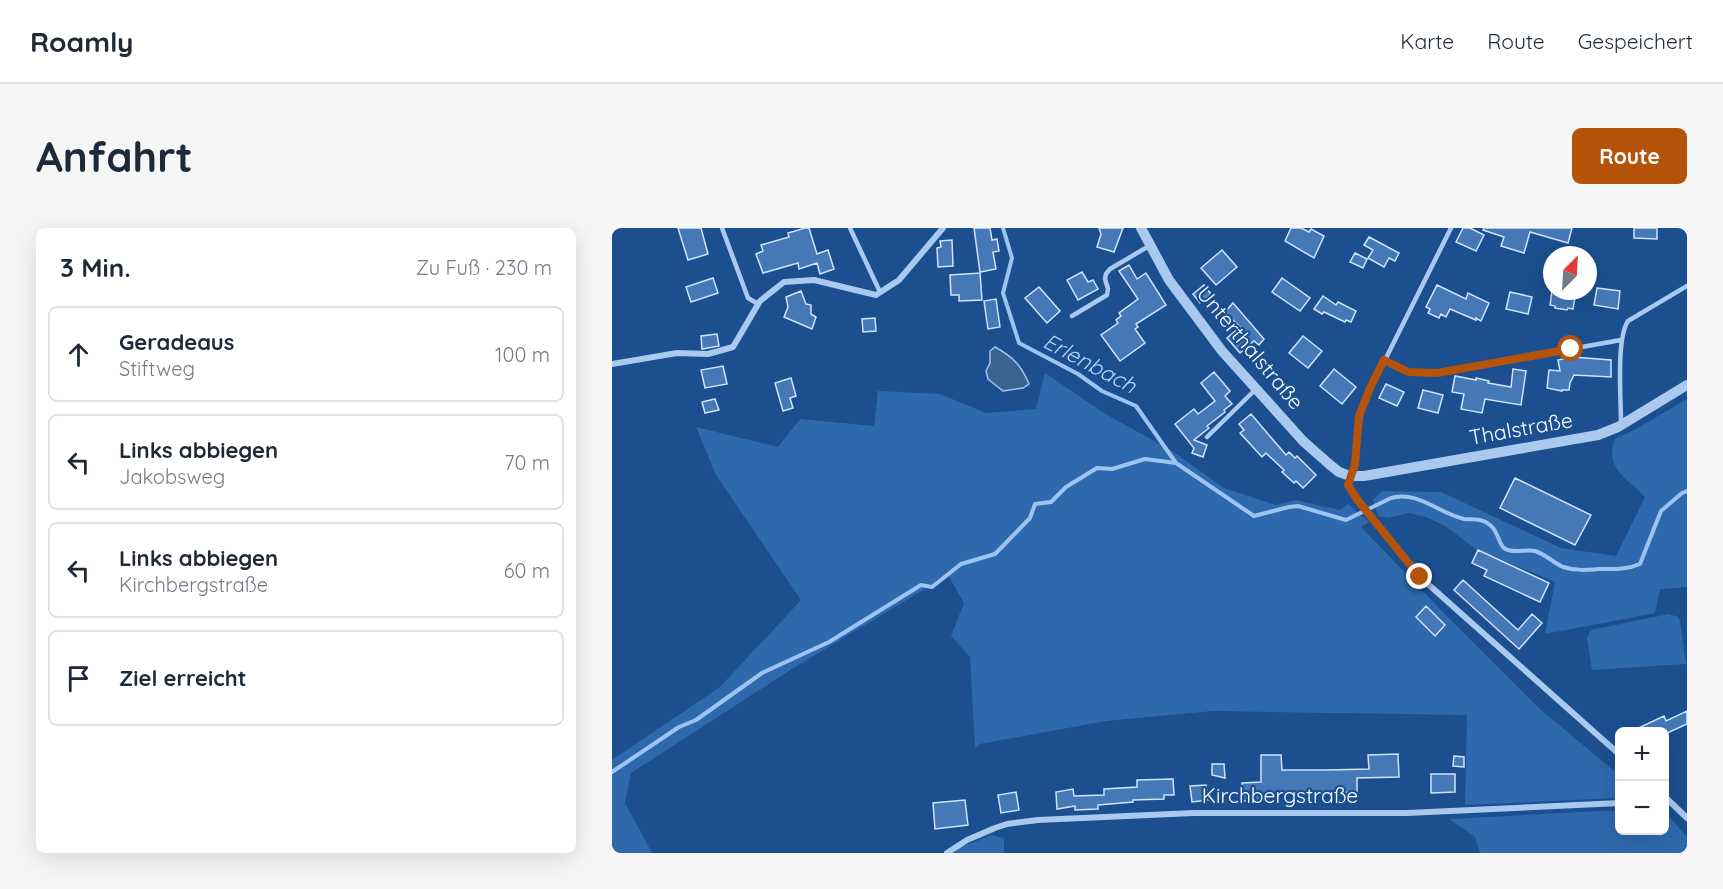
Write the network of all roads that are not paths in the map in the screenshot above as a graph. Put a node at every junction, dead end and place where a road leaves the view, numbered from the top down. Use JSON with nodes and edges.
{"nodes":[{"id":1,"x":722,"y":228,"type":"edge"},
{"id":2,"x":850,"y":228,"type":"edge"},
{"id":3,"x":943,"y":228,"type":"edge"},
{"id":4,"x":1141,"y":228,"type":"edge"},
{"id":5,"x":1451,"y":228,"type":"edge"},
{"id":6,"x":1149,"y":245,"type":"junction"},
{"id":7,"x":1687,"y":286,"type":"edge"},
{"id":8,"x":880,"y":292,"type":"junction"},
{"id":9,"x":758,"y":304,"type":"junction"},
{"id":10,"x":1072,"y":316,"type":"dead end"},
{"id":11,"x":1621,"y":340,"type":"junction"},
{"id":12,"x":1384,"y":360,"type":"junction"},
{"id":13,"x":612,"y":364,"type":"edge"},
{"id":14,"x":1687,"y":385,"type":"edge"},
{"id":15,"x":1256,"y":389,"type":"junction"},
{"id":16,"x":1621,"y":425,"type":"junction"},
{"id":17,"x":1207,"y":437,"type":"dead end"},
{"id":18,"x":1350,"y":476,"type":"junction"},
{"id":19,"x":1615,"y":751,"type":"edge"},
{"id":20,"x":1669,"y":802,"type":"edge"},
{"id":21,"x":1615,"y":803,"type":"edge"},
{"id":22,"x":1687,"y":818,"type":"edge"},
{"id":23,"x":947,"y":853,"type":"edge"}],
"edges":[{"from":1,"to":9,"type":"lane"},
{"from":2,"to":8,"type":"lane"},
{"from":3,"to":8,"type":"street"},
{"from":4,"to":6,"type":"street","name":"Unterthalstraße"},
{"from":5,"to":12,"type":"lane"},
{"from":6,"to":10,"type":"lane"},
{"from":6,"to":15,"type":"street","name":"Unterthalstraße"},
{"from":7,"to":11,"type":"lane"},
{"from":8,"to":9,"type":"street"},
{"from":9,"to":13,"type":"street"},
{"from":11,"to":12,"type":"lane"},
{"from":11,"to":16,"type":"lane"},
{"from":12,"to":18,"type":"lane"},
{"from":14,"to":16,"type":"street","name":"Thalstraße"},
{"from":15,"to":17,"type":"lane"},
{"from":15,"to":18,"type":"street","name":"Unterthalstraße"},
{"from":16,"to":18,"type":"street","name":"Thalstraße"},
{"from":18,"to":19,"type":"street"},
{"from":20,"to":22,"type":"street"},
{"from":21,"to":23,"type":"street","name":"Kirchbergstraße"}]}
